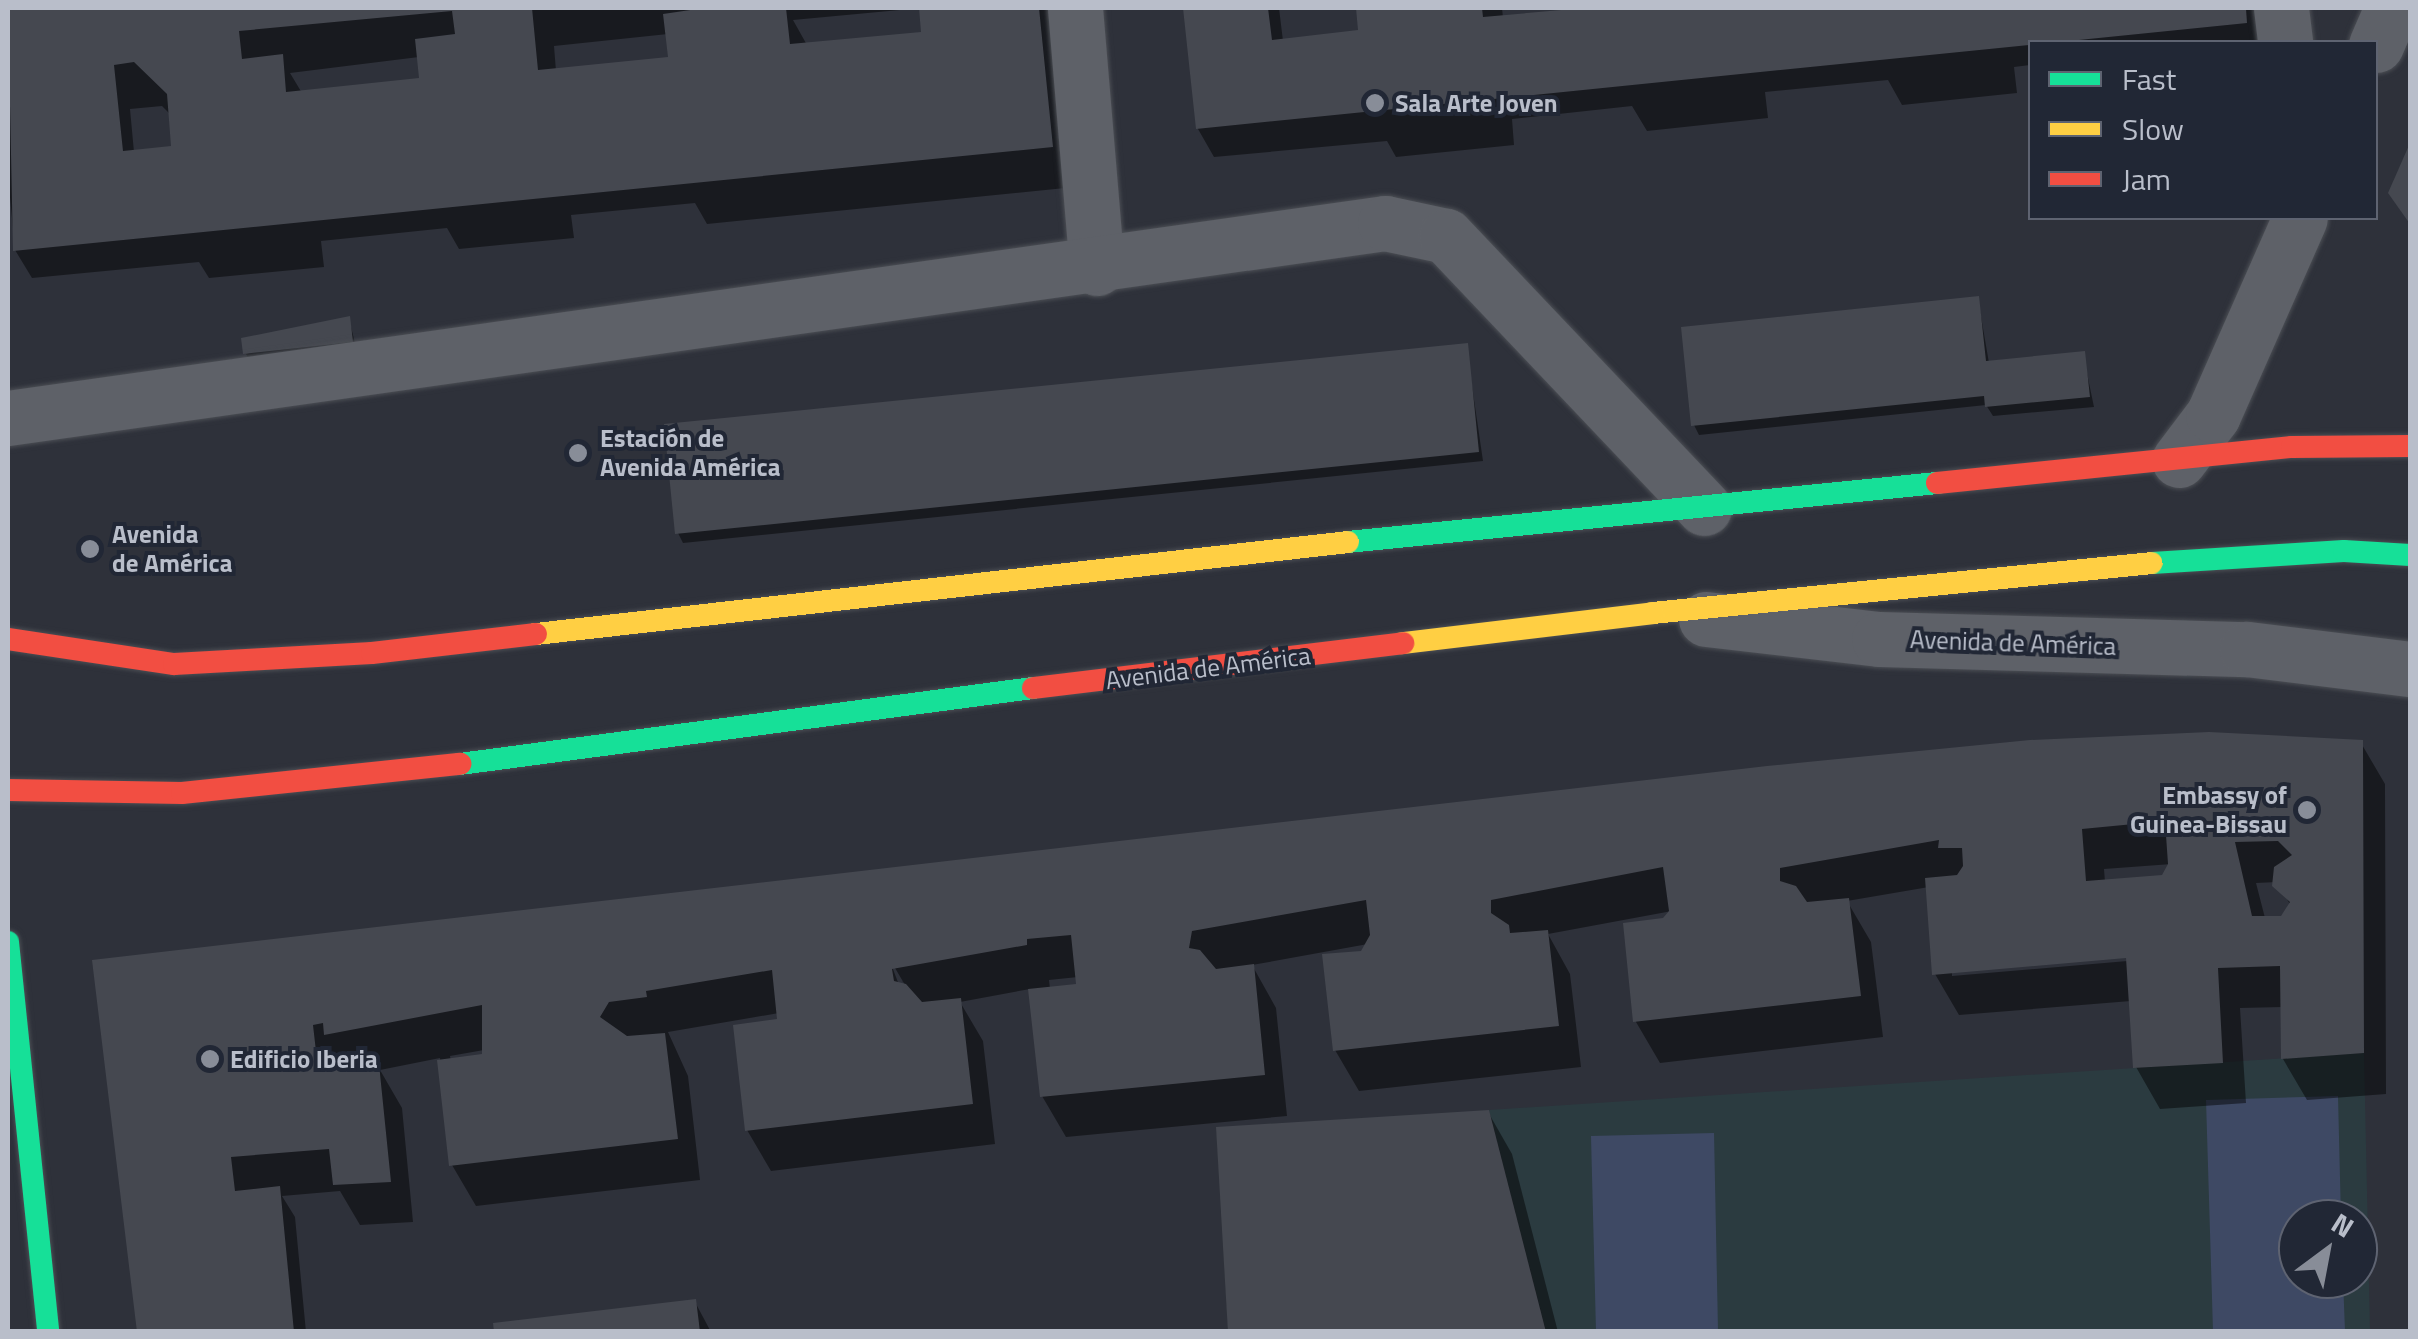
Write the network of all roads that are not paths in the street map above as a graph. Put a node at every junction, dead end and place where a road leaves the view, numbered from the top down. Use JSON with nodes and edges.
{"nodes":[{"id":1,"x":1075,"y":8,"type":"edge"},
{"id":2,"x":2280,"y":8,"type":"edge"},
{"id":3,"x":2392,"y":8,"type":"edge"},
{"id":4,"x":2285,"y":40,"type":"edge"},
{"id":5,"x":2378,"y":40,"type":"edge"},
{"id":6,"x":2299,"y":220,"type":"edge"},
{"id":7,"x":1096,"y":268,"type":"junction"},
{"id":8,"x":8,"y":418,"type":"edge"},
{"id":9,"x":2410,"y":446,"type":"edge"},
{"id":10,"x":2179,"y":460,"type":"junction"},
{"id":11,"x":1704,"y":508,"type":"junction"},
{"id":12,"x":2410,"y":555,"type":"edge"},
{"id":13,"x":1653,"y":614,"type":"junction"},
{"id":14,"x":8,"y":639,"type":"edge"},
{"id":15,"x":2410,"y":669,"type":"edge"},
{"id":16,"x":8,"y":790,"type":"edge"},
{"id":17,"x":8,"y":942,"type":"edge"},
{"id":18,"x":48,"y":1332,"type":"edge"}],
"edges":[{"from":1,"to":7,"type":"street"},
{"from":2,"to":4,"type":"street"},
{"from":3,"to":5,"type":"street"},
{"from":6,"to":10,"type":"street"},
{"from":7,"to":8,"type":"street"},
{"from":7,"to":11,"type":"street"},
{"from":9,"to":10,"type":"main road"},
{"from":10,"to":11,"type":"main road"},
{"from":11,"to":14,"type":"main road"},
{"from":12,"to":13,"type":"main road"},
{"from":13,"to":15,"type":"street","name":"Avenida de América"},
{"from":13,"to":16,"type":"main road","name":"Avenida de América"},
{"from":17,"to":18,"type":"main road"}]}
